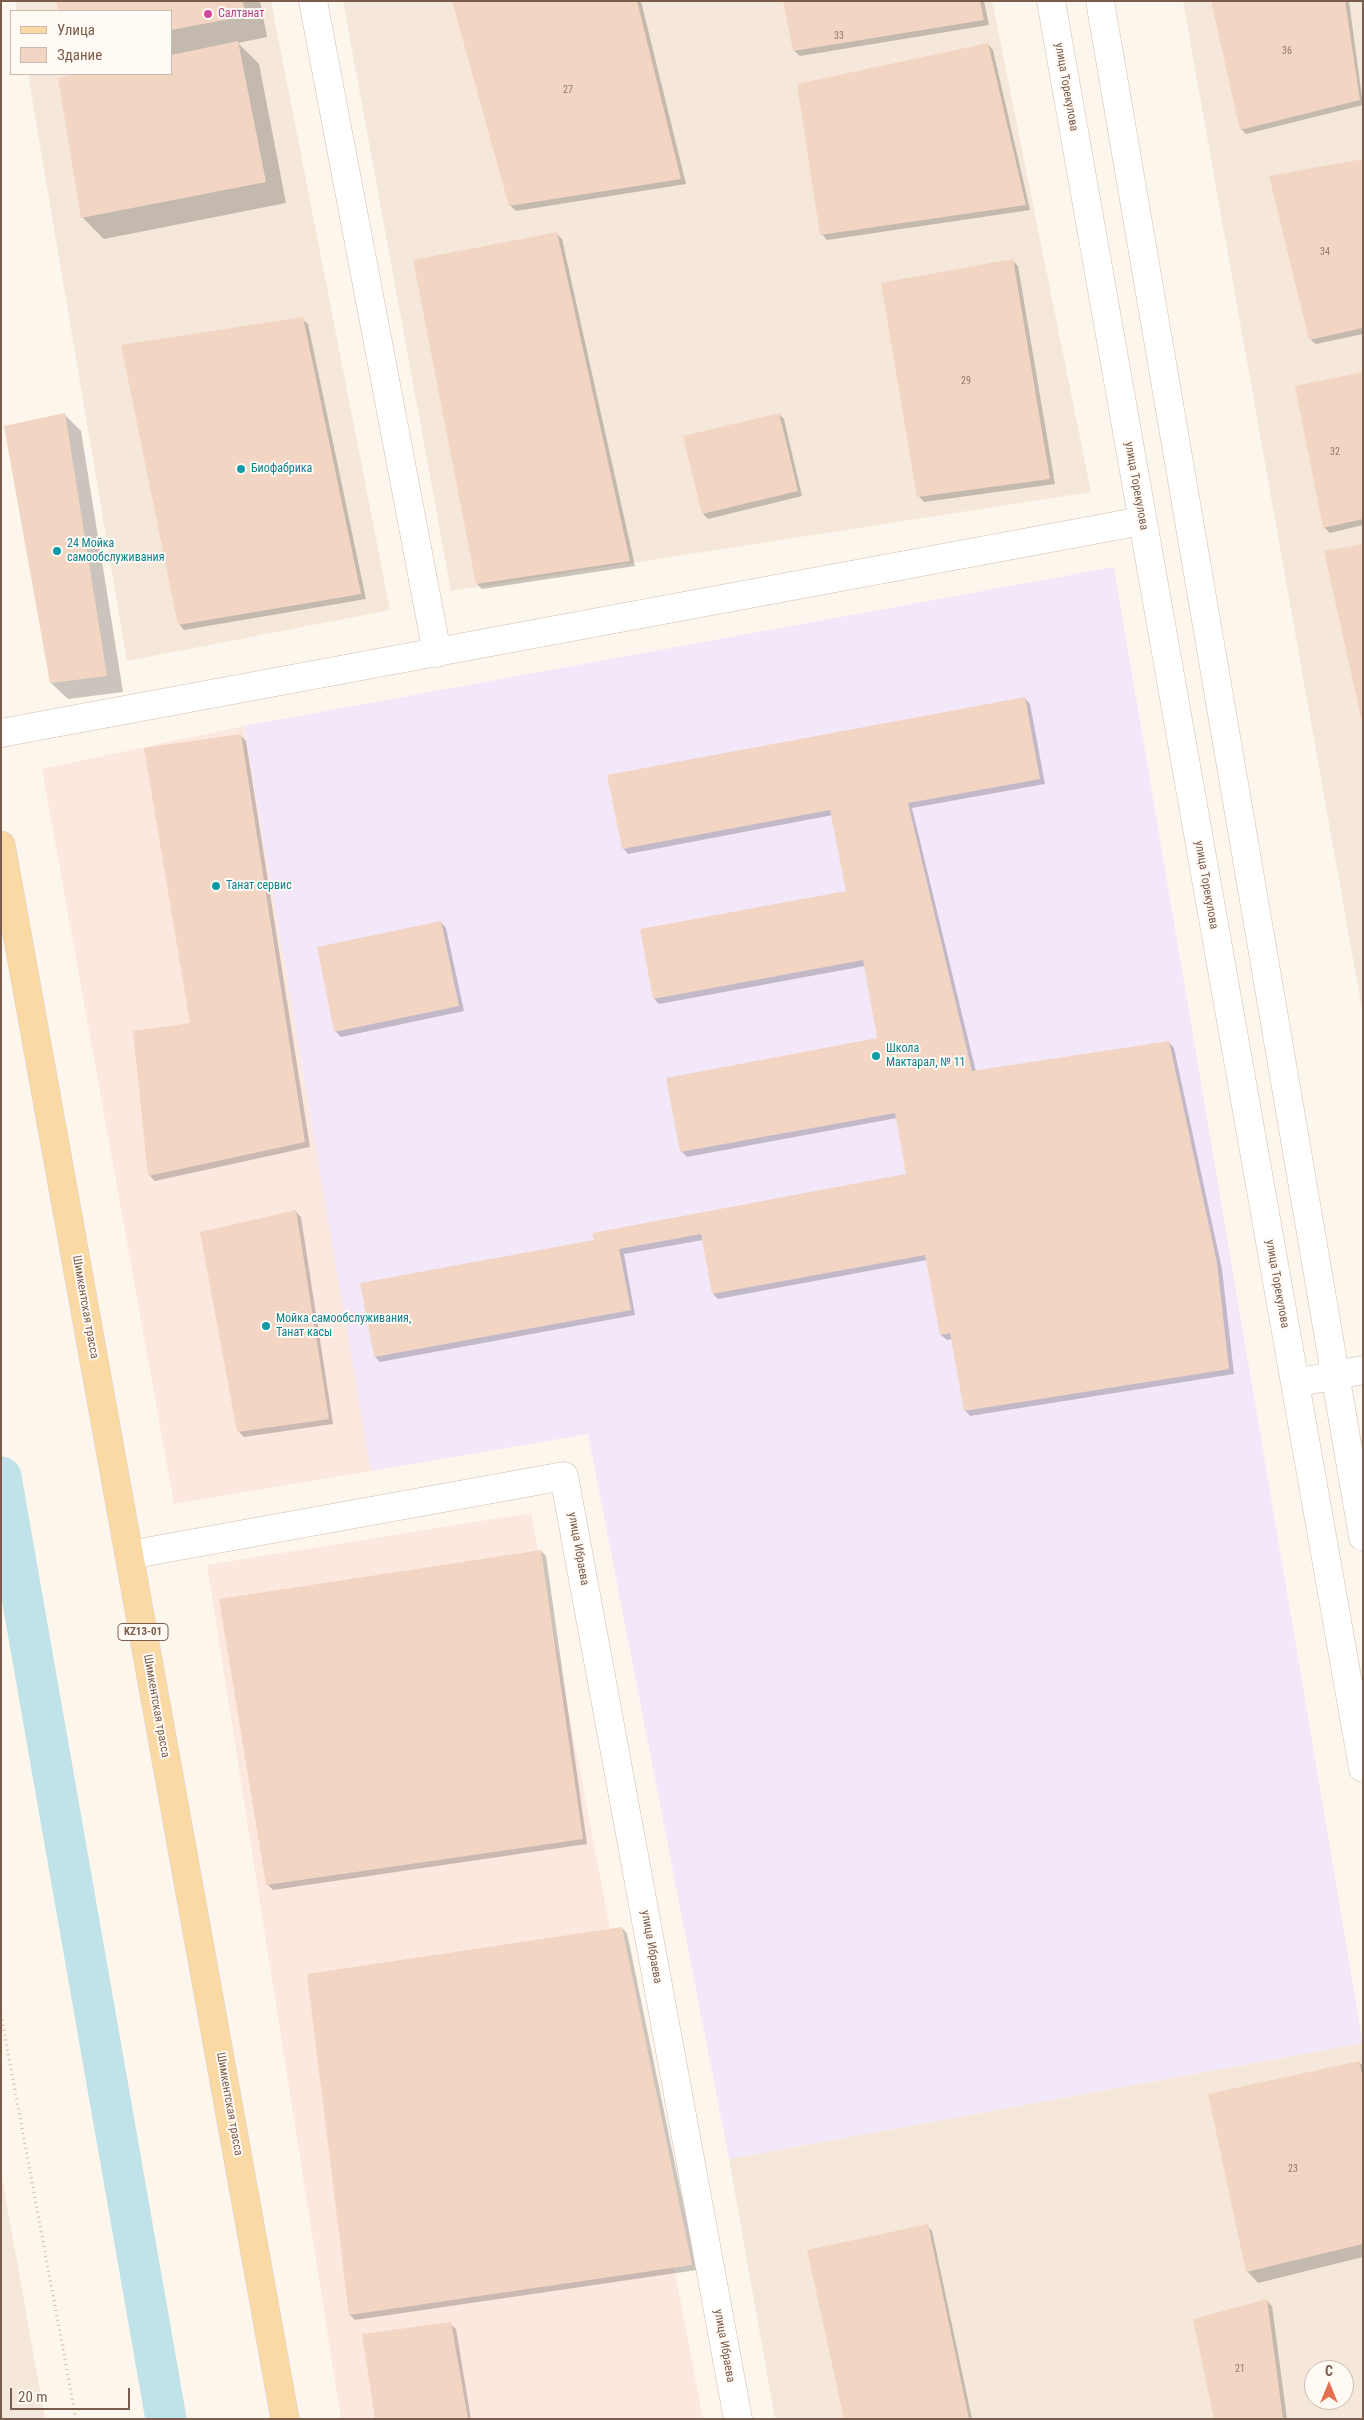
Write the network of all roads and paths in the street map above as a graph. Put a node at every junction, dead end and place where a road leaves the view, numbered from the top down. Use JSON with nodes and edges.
{"nodes":[{"id":1,"x":313,"y":1,"type":"edge"},
{"id":2,"x":1051,"y":1,"type":"edge"},
{"id":3,"x":1100,"y":1,"type":"edge"},
{"id":4,"x":1142,"y":521,"type":"junction"},
{"id":5,"x":437,"y":653,"type":"junction"},
{"id":6,"x":1,"y":733,"type":"edge"},
{"id":7,"x":1,"y":845,"type":"edge"},
{"id":8,"x":1363,"y":1370,"type":"edge"},
{"id":9,"x":1335,"y":1376,"type":"junction"},
{"id":10,"x":1294,"y":1382,"type":"junction"},
{"id":11,"x":1363,"y":1537,"type":"edge"},
{"id":12,"x":129,"y":1555,"type":"junction"},
{"id":13,"x":1363,"y":1768,"type":"edge"},
{"id":14,"x":1,"y":2015,"type":"edge"},
{"id":15,"x":76,"y":2419,"type":"edge"},
{"id":16,"x":285,"y":2419,"type":"edge"},
{"id":17,"x":738,"y":2419,"type":"edge"}],
"edges":[{"from":1,"to":5,"type":"street"},
{"from":2,"to":4,"type":"street","name":"улица Торекулова"},
{"from":3,"to":9,"type":"street"},
{"from":4,"to":5,"type":"street"},
{"from":4,"to":10,"type":"street","name":"улица Торекулова"},
{"from":5,"to":6,"type":"street"},
{"from":7,"to":12,"type":"main road","name":"Шимкентская трасса","number":"KZ13-01"},
{"from":8,"to":9,"type":"street"},
{"from":9,"to":10,"type":"street"},
{"from":9,"to":11,"type":"street"},
{"from":10,"to":13,"type":"street","name":"улица Торекулова"},
{"from":12,"to":16,"type":"main road","name":"Шимкентская трасса","number":"KZ13-01"},
{"from":12,"to":17,"type":"street","name":"улица Ибраева"},
{"from":14,"to":15,"type":"path"}]}
